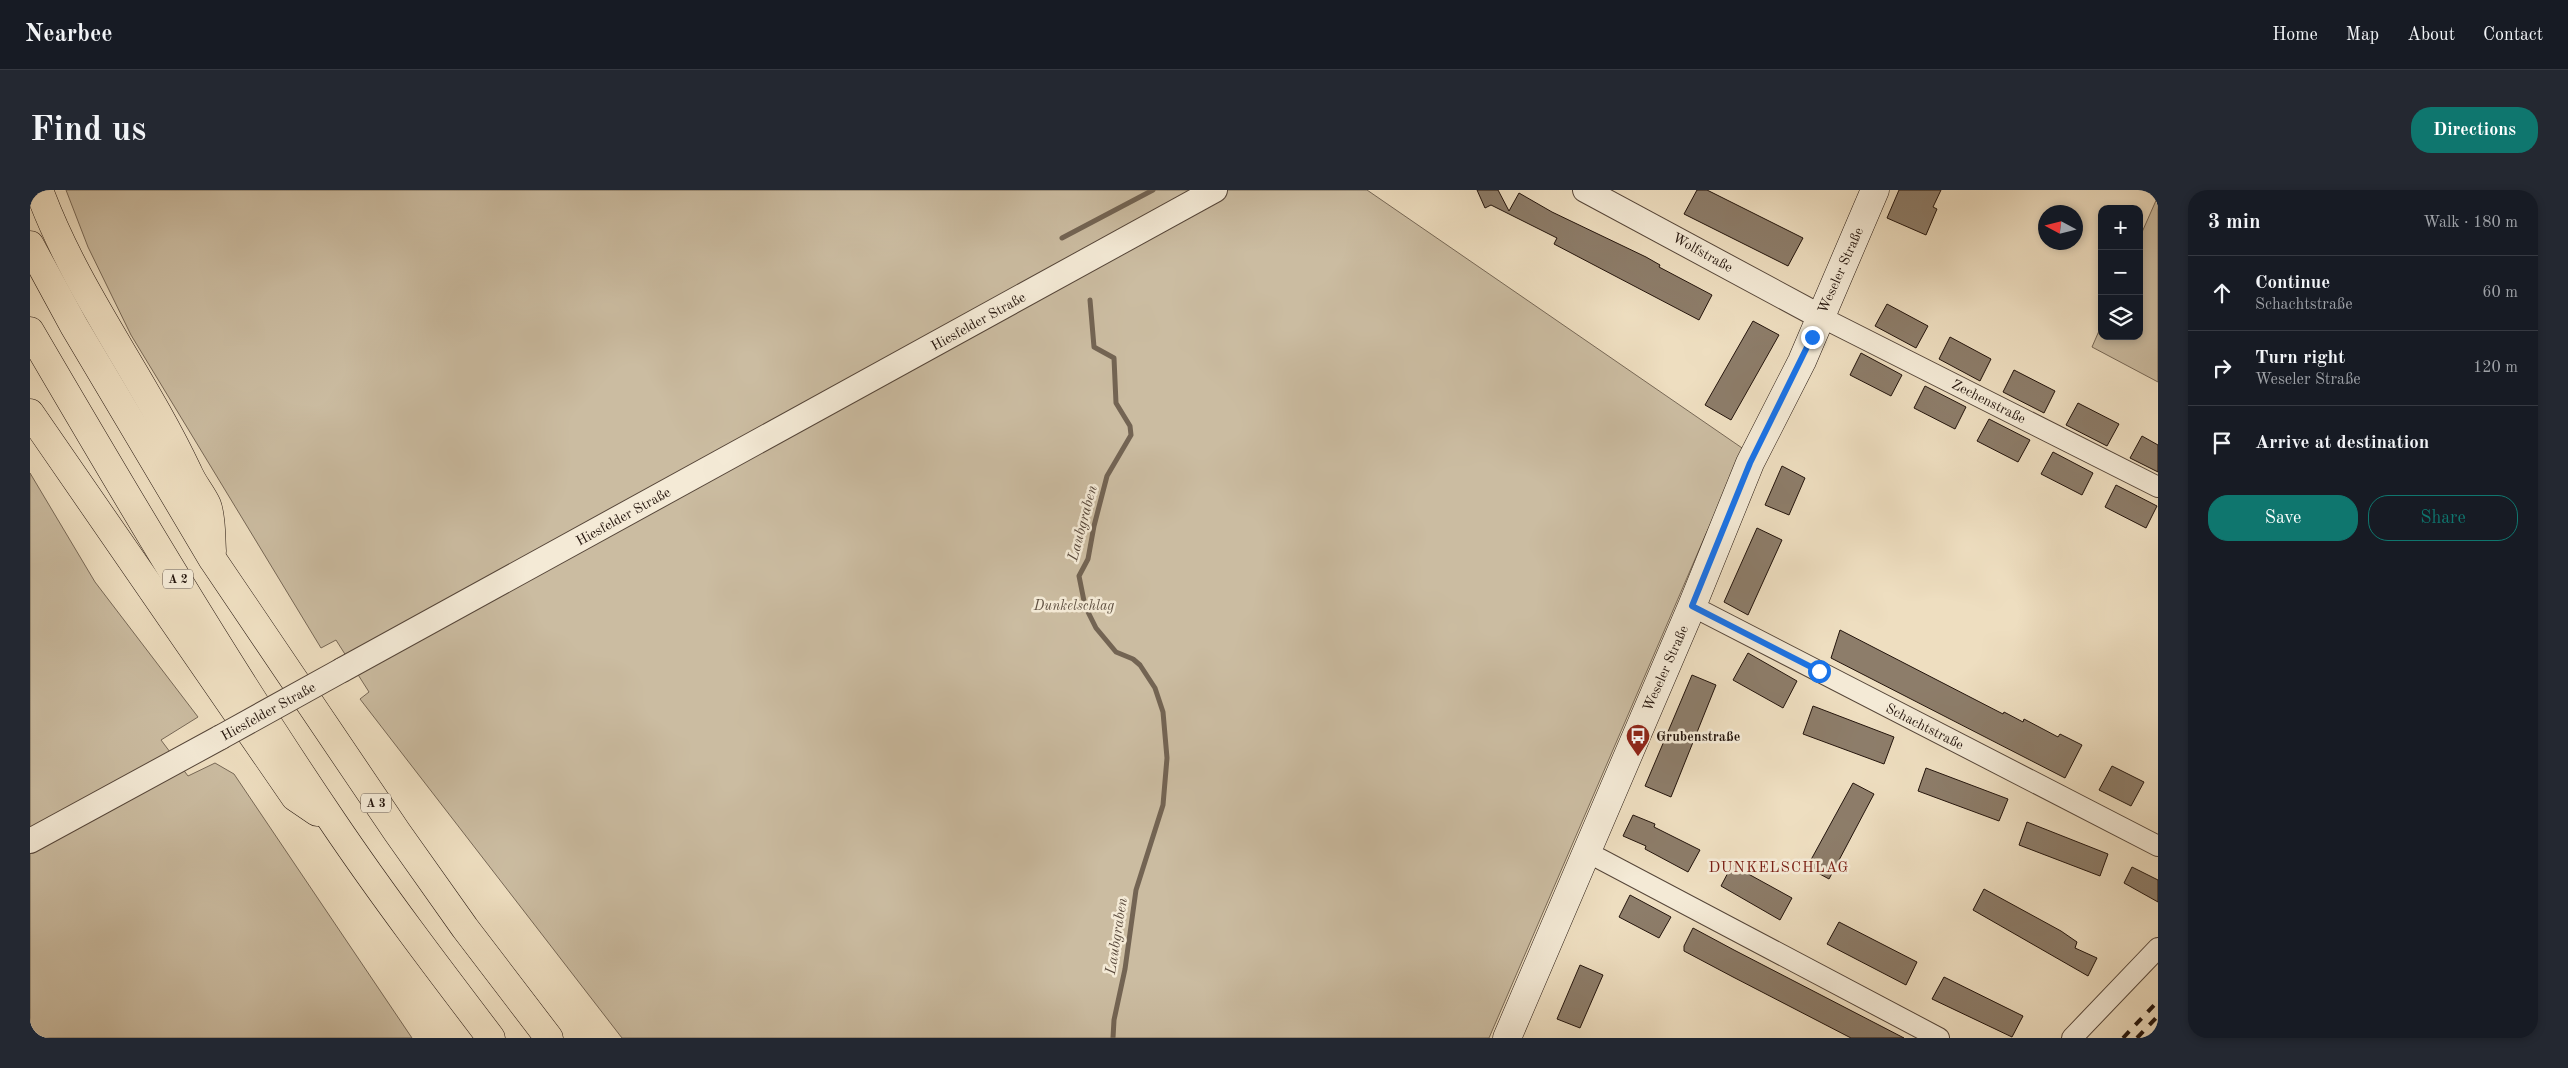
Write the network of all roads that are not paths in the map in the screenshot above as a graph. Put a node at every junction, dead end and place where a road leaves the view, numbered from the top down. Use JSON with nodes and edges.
{"nodes":[{"id":1,"x":39,"y":190,"type":"edge"},
{"id":2,"x":1215,"y":190,"type":"edge"},
{"id":3,"x":1585,"y":190,"type":"edge"},
{"id":4,"x":1876,"y":190,"type":"edge"},
{"id":5,"x":30,"y":199,"type":"edge"},
{"id":6,"x":30,"y":245,"type":"edge"},
{"id":7,"x":1820,"y":316,"type":"junction"},
{"id":8,"x":30,"y":331,"type":"edge"},
{"id":9,"x":30,"y":413,"type":"edge"},
{"id":10,"x":189,"y":475,"type":"junction"},
{"id":11,"x":2158,"y":487,"type":"edge"},
{"id":12,"x":213,"y":560,"type":"junction"},
{"id":13,"x":1692,"y":606,"type":"junction"},
{"id":14,"x":333,"y":822,"type":"junction"},
{"id":15,"x":30,"y":841,"type":"edge"},
{"id":16,"x":2158,"y":846,"type":"edge"},
{"id":17,"x":1586,"y":852,"type":"junction"},
{"id":18,"x":2158,"y":948,"type":"edge"},
{"id":19,"x":492,"y":1038,"type":"edge"},
{"id":20,"x":550,"y":1038,"type":"edge"},
{"id":21,"x":1507,"y":1038,"type":"edge"},
{"id":22,"x":1939,"y":1038,"type":"edge"},
{"id":23,"x":2072,"y":1038,"type":"edge"}],
"edges":[{"from":1,"to":10,"type":"highway"},
{"from":2,"to":15,"type":"street","name":"Hiesfelder Straße","bridge":true},
{"from":3,"to":7,"type":"street","name":"Wolfstraße"},
{"from":4,"to":7,"type":"main road","name":"Weseler Straße"},
{"from":5,"to":10,"type":"highway"},
{"from":6,"to":12,"type":"highway"},
{"from":7,"to":11,"type":"street","name":"Zechenstraße"},
{"from":7,"to":13,"type":"main road","name":"Weseler Straße"},
{"from":8,"to":14,"type":"highway","number":"A 2"},
{"from":9,"to":14,"type":"highway"},
{"from":10,"to":12,"type":"highway"},
{"from":12,"to":20,"type":"highway","number":"A 3"},
{"from":13,"to":16,"type":"street","name":"Schachtstraße"},
{"from":13,"to":17,"type":"main road","name":"Weseler Straße"},
{"from":14,"to":19,"type":"highway"},
{"from":17,"to":21,"type":"main road","name":"Weseler Straße"},
{"from":17,"to":22,"type":"street"},
{"from":18,"to":23,"type":"street"}]}
